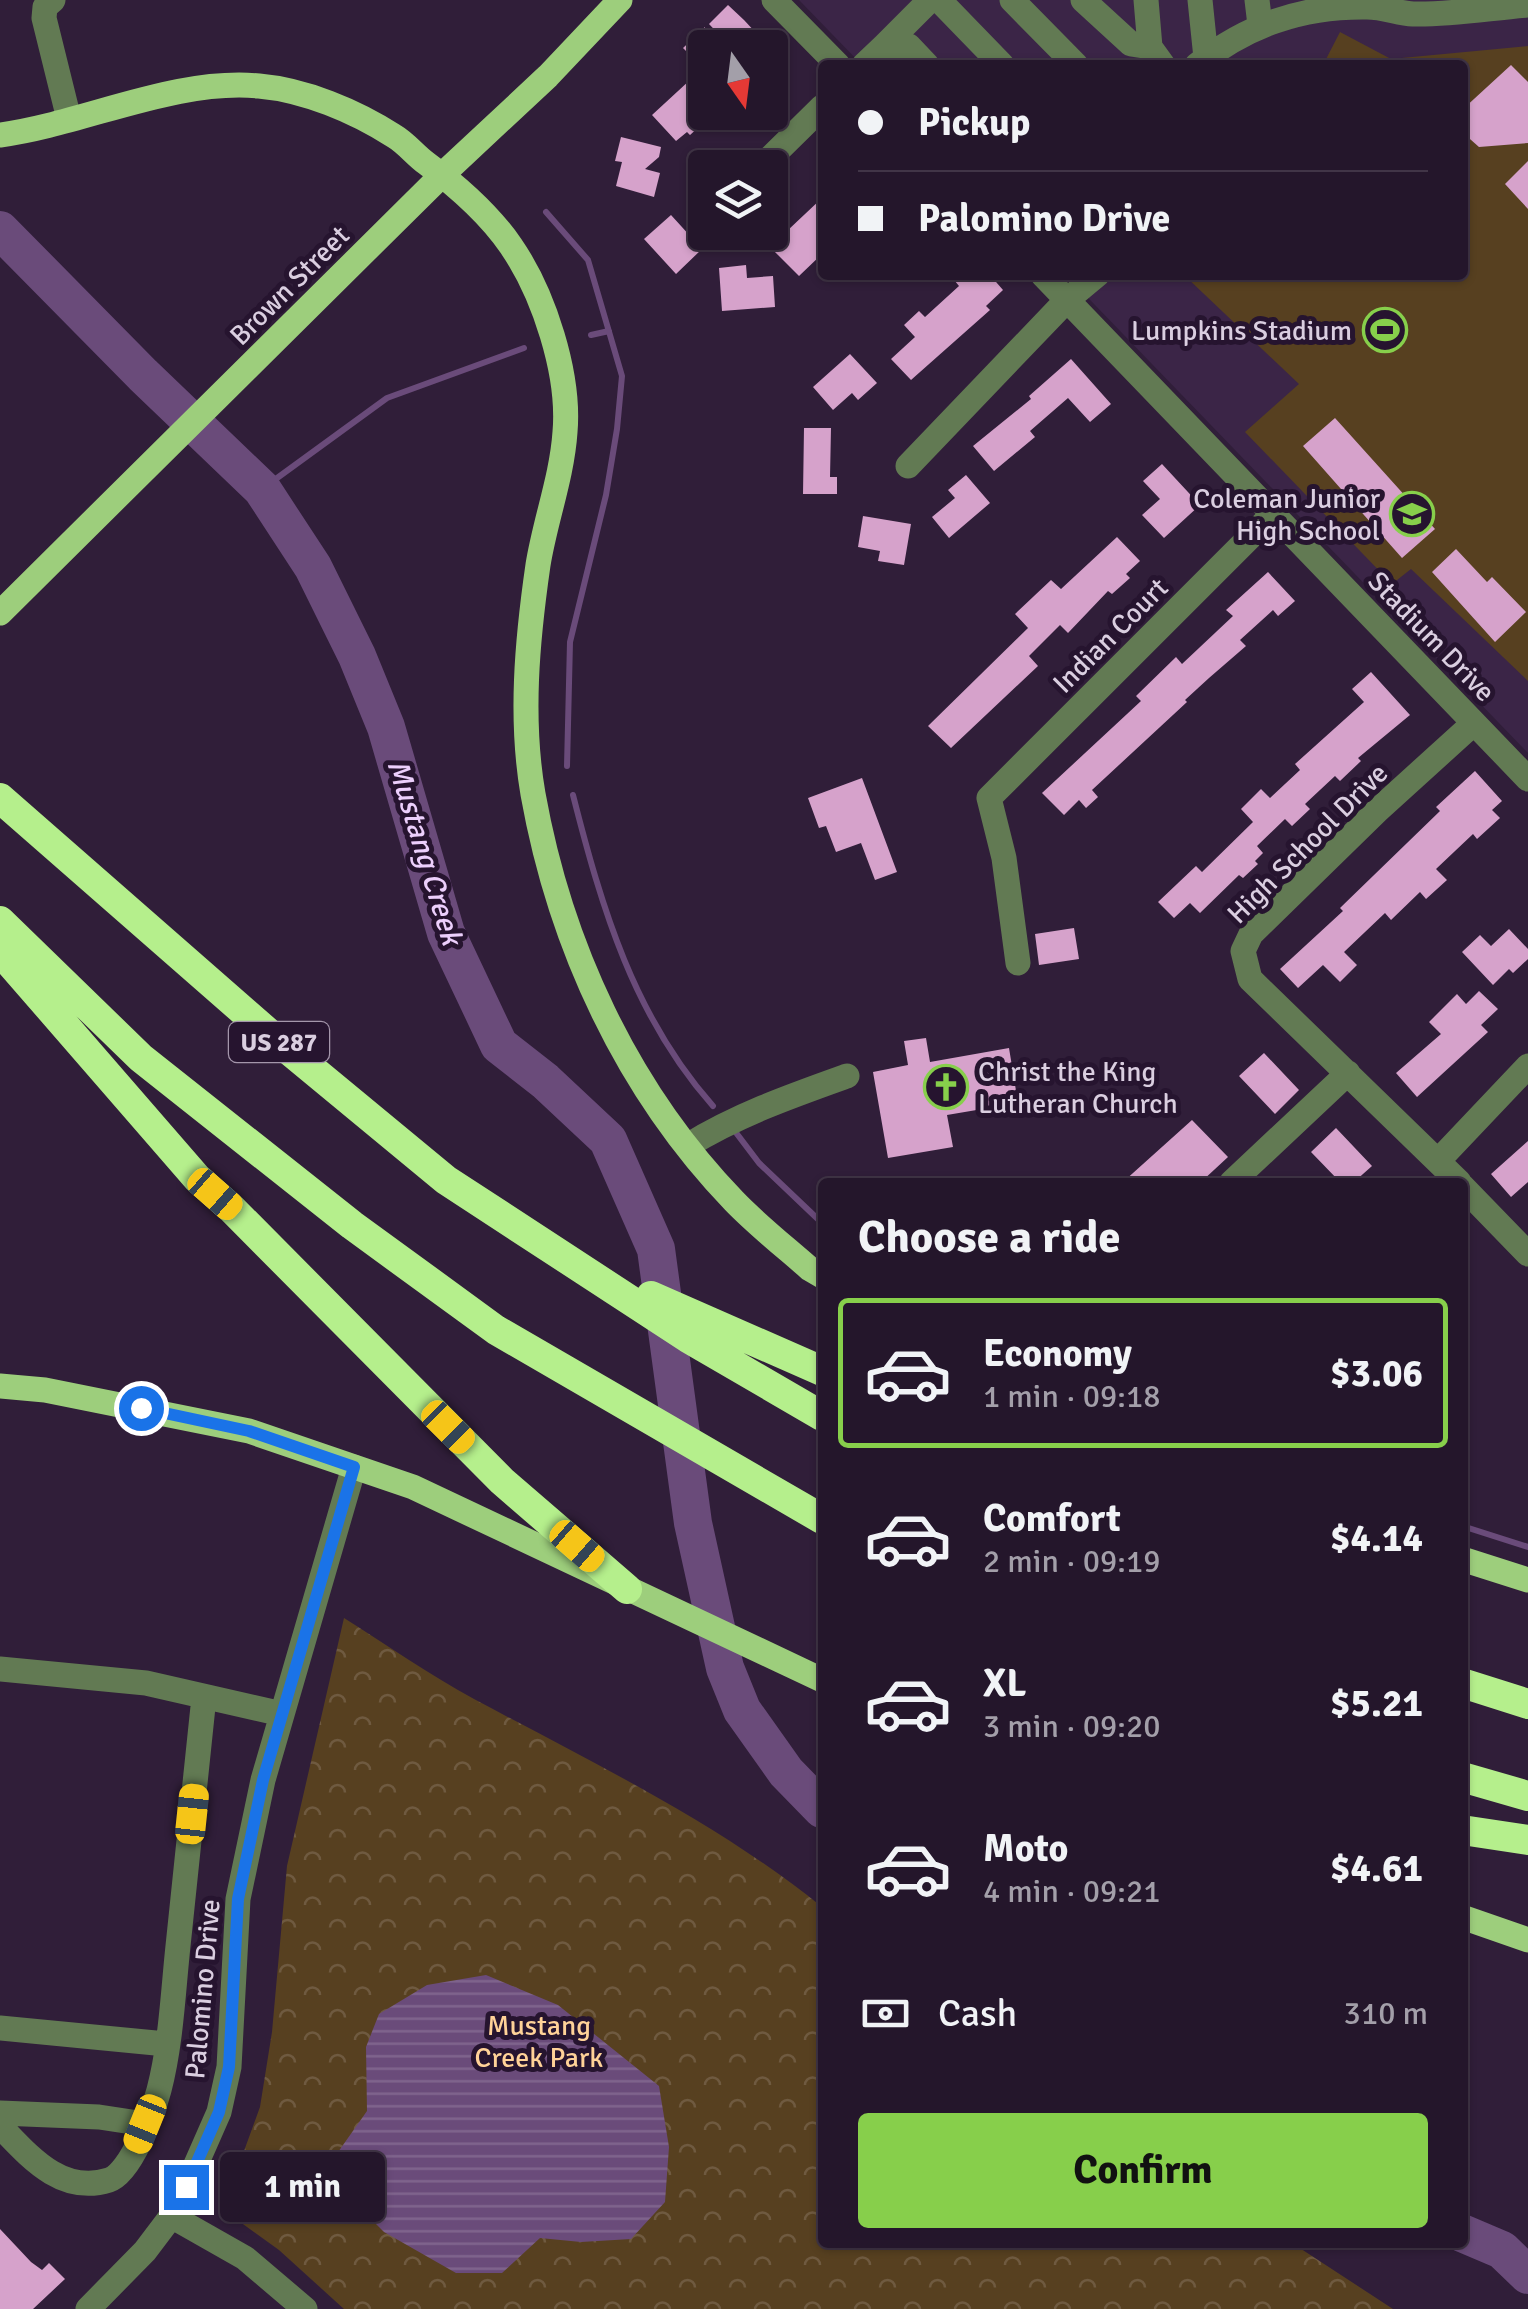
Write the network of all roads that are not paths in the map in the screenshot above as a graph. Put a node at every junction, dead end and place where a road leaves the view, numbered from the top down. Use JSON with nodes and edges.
{"nodes":[{"id":1,"x":53,"y":0,"type":"edge"},
{"id":2,"x":620,"y":0,"type":"edge"},
{"id":3,"x":774,"y":0,"type":"edge"},
{"id":4,"x":930,"y":0,"type":"edge"},
{"id":5,"x":939,"y":0,"type":"edge"},
{"id":6,"x":1012,"y":0,"type":"edge"},
{"id":7,"x":1083,"y":0,"type":"edge"},
{"id":8,"x":1146,"y":0,"type":"edge"},
{"id":9,"x":1200,"y":0,"type":"edge"},
{"id":10,"x":1376,"y":4,"type":"edge"},
{"id":11,"x":1316,"y":5,"type":"edge"},
{"id":12,"x":1528,"y":5,"type":"edge"},
{"id":13,"x":1258,"y":13,"type":"edge"},
{"id":14,"x":884,"y":46,"type":"junction"},
{"id":15,"x":1157,"y":56,"type":"edge"},
{"id":16,"x":833,"y":60,"type":"edge"},
{"id":17,"x":869,"y":60,"type":"edge"},
{"id":18,"x":923,"y":60,"type":"edge"},
{"id":19,"x":997,"y":60,"type":"edge"},
{"id":20,"x":1071,"y":60,"type":"edge"},
{"id":21,"x":1201,"y":60,"type":"edge"},
{"id":22,"x":1202,"y":60,"type":"edge"},
{"id":23,"x":818,"y":111,"type":"edge"},
{"id":24,"x":68,"y":119,"type":"junction"},
{"id":25,"x":6,"y":134,"type":"edge"},
{"id":26,"x":778,"y":150,"type":"edge"},
{"id":27,"x":442,"y":175,"type":"junction"},
{"id":28,"x":1047,"y":280,"type":"edge"},
{"id":29,"x":1091,"y":280,"type":"edge"},
{"id":30,"x":1066,"y":300,"type":"junction"},
{"id":31,"x":908,"y":466,"type":"dead end"},
{"id":32,"x":1273,"y":514,"type":"junction"},
{"id":33,"x":0,"y":613,"type":"edge"},
{"id":34,"x":1474,"y":723,"type":"junction"},
{"id":35,"x":1528,"y":779,"type":"edge"},
{"id":36,"x":0,"y":798,"type":"edge"},
{"id":37,"x":0,"y":921,"type":"edge"},
{"id":38,"x":0,"y":951,"type":"edge"},
{"id":39,"x":1018,"y":963,"type":"dead end"},
{"id":40,"x":1528,"y":1066,"type":"edge"},
{"id":41,"x":1348,"y":1073,"type":"junction"},
{"id":42,"x":847,"y":1076,"type":"dead end"},
{"id":43,"x":686,"y":1146,"type":"junction"},
{"id":44,"x":1438,"y":1161,"type":"junction"},
{"id":45,"x":1236,"y":1178,"type":"edge"},
{"id":46,"x":1455,"y":1178,"type":"edge"},
{"id":47,"x":1468,"y":1191,"type":"edge"},
{"id":48,"x":1528,"y":1254,"type":"edge"},
{"id":49,"x":575,"y":1262,"type":"junction"},
{"id":50,"x":818,"y":1274,"type":"edge"},
{"id":51,"x":818,"y":1369,"type":"edge"},
{"id":52,"x":0,"y":1386,"type":"edge"},
{"id":53,"x":818,"y":1414,"type":"edge"},
{"id":54,"x":354,"y":1467,"type":"junction"},
{"id":55,"x":813,"y":1514,"type":"edge"},
{"id":56,"x":1468,"y":1561,"type":"edge"},
{"id":57,"x":1528,"y":1580,"type":"edge"},
{"id":58,"x":637,"y":1594,"type":"junction"},
{"id":59,"x":0,"y":1669,"type":"edge"},
{"id":60,"x":818,"y":1678,"type":"edge"},
{"id":61,"x":1468,"y":1684,"type":"edge"},
{"id":62,"x":204,"y":1697,"type":"junction"},
{"id":63,"x":1528,"y":1704,"type":"edge"},
{"id":64,"x":282,"y":1714,"type":"junction"},
{"id":65,"x":1468,"y":1779,"type":"edge"},
{"id":66,"x":1528,"y":1796,"type":"edge"},
{"id":67,"x":1468,"y":1831,"type":"edge"},
{"id":68,"x":1528,"y":1840,"type":"edge"},
{"id":69,"x":1468,"y":1919,"type":"edge"},
{"id":70,"x":1528,"y":1940,"type":"edge"},
{"id":71,"x":0,"y":2028,"type":"edge"},
{"id":72,"x":166,"y":2044,"type":"junction"},
{"id":73,"x":0,"y":2114,"type":"edge"},
{"id":74,"x":145,"y":2124,"type":"junction"},
{"id":75,"x":0,"y":2126,"type":"edge"},
{"id":76,"x":171,"y":2216,"type":"junction"},
{"id":77,"x":88,"y":2309,"type":"edge"},
{"id":78,"x":306,"y":2309,"type":"edge"}],
"edges":[{"from":1,"to":24,"type":"street"},
{"from":2,"to":27,"type":"main road","name":"Brown Street"},
{"from":3,"to":16,"type":"street"},
{"from":4,"to":14,"type":"street"},
{"from":5,"to":19,"type":"street"},
{"from":6,"to":20,"type":"street"},
{"from":7,"to":15,"type":"street"},
{"from":8,"to":15,"type":"street"},
{"from":9,"to":21,"type":"street"},
{"from":10,"to":11,"type":"street"},
{"from":10,"to":12,"type":"street"},
{"from":11,"to":13,"type":"street"},
{"from":13,"to":22,"type":"street"},
{"from":14,"to":17,"type":"street"},
{"from":14,"to":18,"type":"street"},
{"from":23,"to":26,"type":"street"},
{"from":24,"to":25,"type":"main road"},
{"from":24,"to":27,"type":"main road"},
{"from":27,"to":33,"type":"main road","name":"Brown Street"},
{"from":27,"to":43,"type":"main road"},
{"from":28,"to":30,"type":"street","name":"Stadium Drive"},
{"from":29,"to":30,"type":"street"},
{"from":30,"to":31,"type":"street"},
{"from":30,"to":32,"type":"street","name":"Stadium Drive"},
{"from":32,"to":34,"type":"street","name":"Stadium Drive"},
{"from":32,"to":39,"type":"street","name":"Indian Court"},
{"from":34,"to":35,"type":"street","name":"Stadium Drive"},
{"from":34,"to":41,"type":"street","name":"High School Drive"},
{"from":36,"to":49,"type":"highway","number":"US 287"},
{"from":37,"to":55,"type":"highway"},
{"from":38,"to":58,"type":"highway"},
{"from":40,"to":44,"type":"street"},
{"from":41,"to":44,"type":"street","name":"High School Drive"},
{"from":41,"to":45,"type":"street"},
{"from":42,"to":43,"type":"street"},
{"from":43,"to":50,"type":"main road"},
{"from":44,"to":46,"type":"street","name":"High School Drive"},
{"from":47,"to":48,"type":"street","name":"High School Drive"},
{"from":49,"to":51,"type":"highway"},
{"from":49,"to":53,"type":"highway","number":"US 287"},
{"from":52,"to":54,"type":"main road"},
{"from":54,"to":58,"type":"main road"},
{"from":54,"to":64,"type":"street","name":"Palomino Drive"},
{"from":56,"to":57,"type":"main road"},
{"from":58,"to":60,"type":"main road"},
{"from":59,"to":62,"type":"street"},
{"from":61,"to":63,"type":"highway"},
{"from":62,"to":64,"type":"street"},
{"from":62,"to":72,"type":"street"},
{"from":64,"to":76,"type":"street","name":"Palomino Drive"},
{"from":65,"to":66,"type":"highway"},
{"from":67,"to":68,"type":"highway"},
{"from":69,"to":70,"type":"main road"},
{"from":71,"to":72,"type":"street"},
{"from":72,"to":74,"type":"street"},
{"from":73,"to":74,"type":"street"},
{"from":74,"to":75,"type":"street"},
{"from":76,"to":77,"type":"street","name":"Palomino Drive"},
{"from":76,"to":78,"type":"street"}]}
